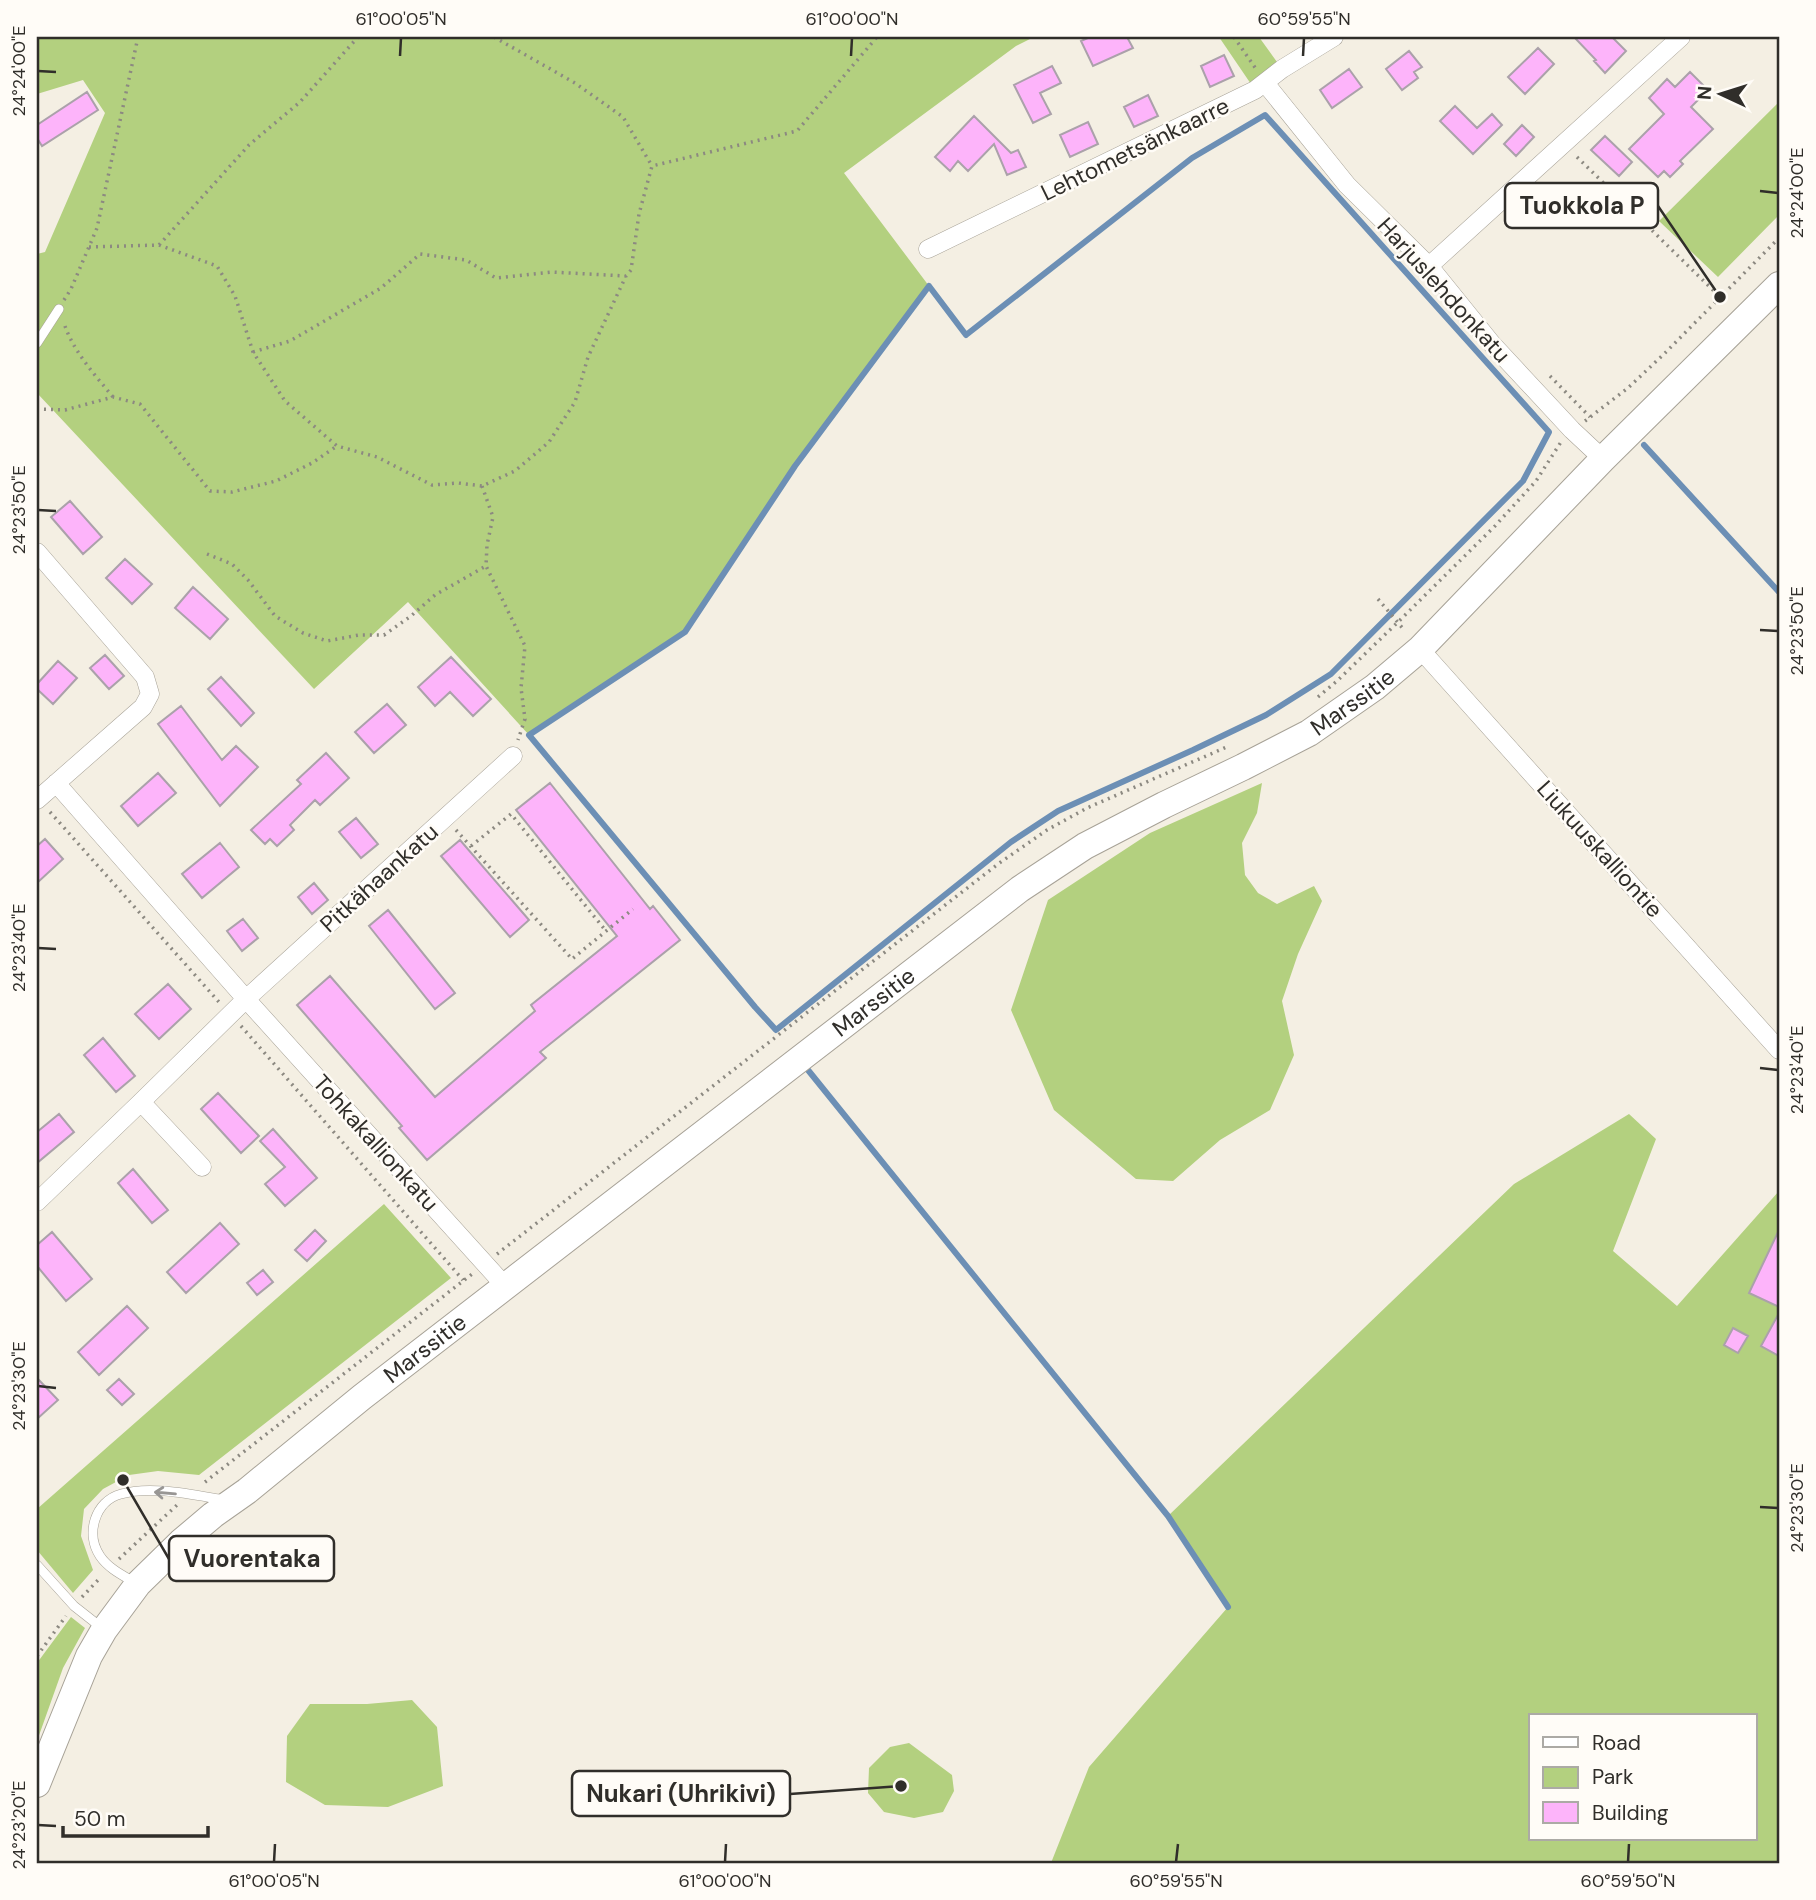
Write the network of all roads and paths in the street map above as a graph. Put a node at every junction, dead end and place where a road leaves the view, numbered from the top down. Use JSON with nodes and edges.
{"nodes":[{"id":1,"x":138,"y":37,"type":"edge"},
{"id":2,"x":358,"y":37,"type":"edge"},
{"id":3,"x":494,"y":37,"type":"edge"},
{"id":4,"x":877,"y":37,"type":"edge"},
{"id":5,"x":1234,"y":37,"type":"edge"},
{"id":6,"x":1334,"y":37,"type":"edge"},
{"id":7,"x":1681,"y":37,"type":"edge"},
{"id":8,"x":1265,"y":83,"type":"junction"},
{"id":9,"x":1564,"y":144,"type":"junction"},
{"id":10,"x":652,"y":166,"type":"junction"},
{"id":11,"x":159,"y":245,"type":"junction"},
{"id":12,"x":89,"y":247,"type":"junction"},
{"id":13,"x":928,"y":249,"type":"dead end"},
{"id":14,"x":1429,"y":266,"type":"junction"},
{"id":15,"x":626,"y":276,"type":"junction"},
{"id":16,"x":1779,"y":285,"type":"edge"},
{"id":17,"x":71,"y":289,"type":"dead end"},
{"id":18,"x":1720,"y":297,"type":"dead end"},
{"id":19,"x":59,"y":309,"type":"joint"},
{"id":20,"x":37,"y":343,"type":"edge"},
{"id":21,"x":253,"y":352,"type":"junction"},
{"id":22,"x":113,"y":397,"type":"junction"},
{"id":23,"x":37,"y":409,"type":"edge"},
{"id":24,"x":337,"y":446,"type":"junction"},
{"id":25,"x":1603,"y":459,"type":"junction"},
{"id":26,"x":482,"y":486,"type":"junction"},
{"id":27,"x":37,"y":552,"type":"edge"},
{"id":28,"x":207,"y":554,"type":"dead end"},
{"id":29,"x":486,"y":566,"type":"junction"},
{"id":30,"x":1378,"y":599,"type":"dead end"},
{"id":31,"x":1393,"y":617,"type":"dead end"},
{"id":32,"x":1420,"y":649,"type":"junction"},
{"id":33,"x":513,"y":757,"type":"joint"},
{"id":34,"x":56,"y":783,"type":"junction"},
{"id":35,"x":37,"y":799,"type":"edge"},
{"id":36,"x":445,"y":818,"type":"junction"},
{"id":37,"x":471,"y":846,"type":"junction"},
{"id":38,"x":633,"y":909,"type":"dead end"},
{"id":39,"x":606,"y":931,"type":"junction"},
{"id":40,"x":246,"y":999,"type":"junction"},
{"id":41,"x":230,"y":1014,"type":"junction"},
{"id":42,"x":1779,"y":1050,"type":"edge"},
{"id":43,"x":141,"y":1102,"type":"junction"},
{"id":44,"x":202,"y":1167,"type":"dead end"},
{"id":45,"x":37,"y":1202,"type":"edge"},
{"id":46,"x":463,"y":1280,"type":"dead end"},
{"id":47,"x":506,"y":1287,"type":"junction"},
{"id":48,"x":233,"y":1501,"type":"junction"},
{"id":49,"x":37,"y":1564,"type":"edge"},
{"id":50,"x":138,"y":1584,"type":"junction"},
{"id":51,"x":104,"y":1630,"type":"junction"},
{"id":52,"x":37,"y":1784,"type":"edge"}],
"edges":[{"from":1,"to":12,"type":"path"},
{"from":2,"to":11,"type":"path"},
{"from":3,"to":10,"type":"path"},
{"from":4,"to":10,"type":"path"},
{"from":5,"to":8,"type":"path"},
{"from":6,"to":8,"type":"street","name":"Lehtometsänkaarre"},
{"from":7,"to":9,"type":"street"},
{"from":8,"to":13,"type":"street","name":"Lehtometsänkaarre"},
{"from":8,"to":14,"type":"street","name":"Harjuslehdonkatu"},
{"from":9,"to":14,"type":"street"},
{"from":9,"to":18,"type":"path"},
{"from":10,"to":15,"type":"path"},
{"from":11,"to":12,"type":"path"},
{"from":11,"to":21,"type":"path"},
{"from":12,"to":17,"type":"path"},
{"from":14,"to":25,"type":"street","name":"Harjuslehdonkatu"},
{"from":15,"to":21,"type":"path"},
{"from":15,"to":26,"type":"path"},
{"from":16,"to":25,"type":"main road","name":"Marssitie"},
{"from":19,"to":20,"type":"lane"},
{"from":19,"to":22,"type":"path"},
{"from":21,"to":24,"type":"path"},
{"from":22,"to":23,"type":"path"},
{"from":22,"to":24,"type":"path"},
{"from":24,"to":26,"type":"path"},
{"from":25,"to":32,"type":"main road","name":"Marssitie"},
{"from":26,"to":29,"type":"path"},
{"from":27,"to":34,"type":"street"},
{"from":28,"to":29,"type":"path"},
{"from":29,"to":33,"type":"path"},
{"from":30,"to":31,"type":"path"},
{"from":32,"to":42,"type":"street","name":"Liukuuskalliontie"},
{"from":32,"to":47,"type":"main road","name":"Marssitie"},
{"from":33,"to":36,"type":"street","name":"Pitkähaankatu"},
{"from":34,"to":35,"type":"street"},
{"from":34,"to":40,"type":"street","name":"Tohkakallionkatu"},
{"from":35,"to":41,"type":"path"},
{"from":36,"to":37,"type":"path"},
{"from":36,"to":40,"type":"street","name":"Pitkähaankatu"},
{"from":37,"to":39,"type":"path"},
{"from":37,"to":39,"type":"path"},
{"from":38,"to":39,"type":"path"},
{"from":40,"to":41,"type":"street"},
{"from":40,"to":47,"type":"street","name":"Tohkakallionkatu"},
{"from":41,"to":43,"type":"street"},
{"from":41,"to":46,"type":"path"},
{"from":43,"to":44,"type":"street"},
{"from":43,"to":45,"type":"street"},
{"from":47,"to":48,"type":"main road","name":"Marssitie"},
{"from":48,"to":50,"type":"main road","name":"Marssitie"},
{"from":48,"to":50,"type":"lane","one_way":true},
{"from":49,"to":51,"type":"lane"},
{"from":50,"to":51,"type":"main road","name":"Marssitie"},
{"from":51,"to":52,"type":"main road","name":"Marssitie"}]}
